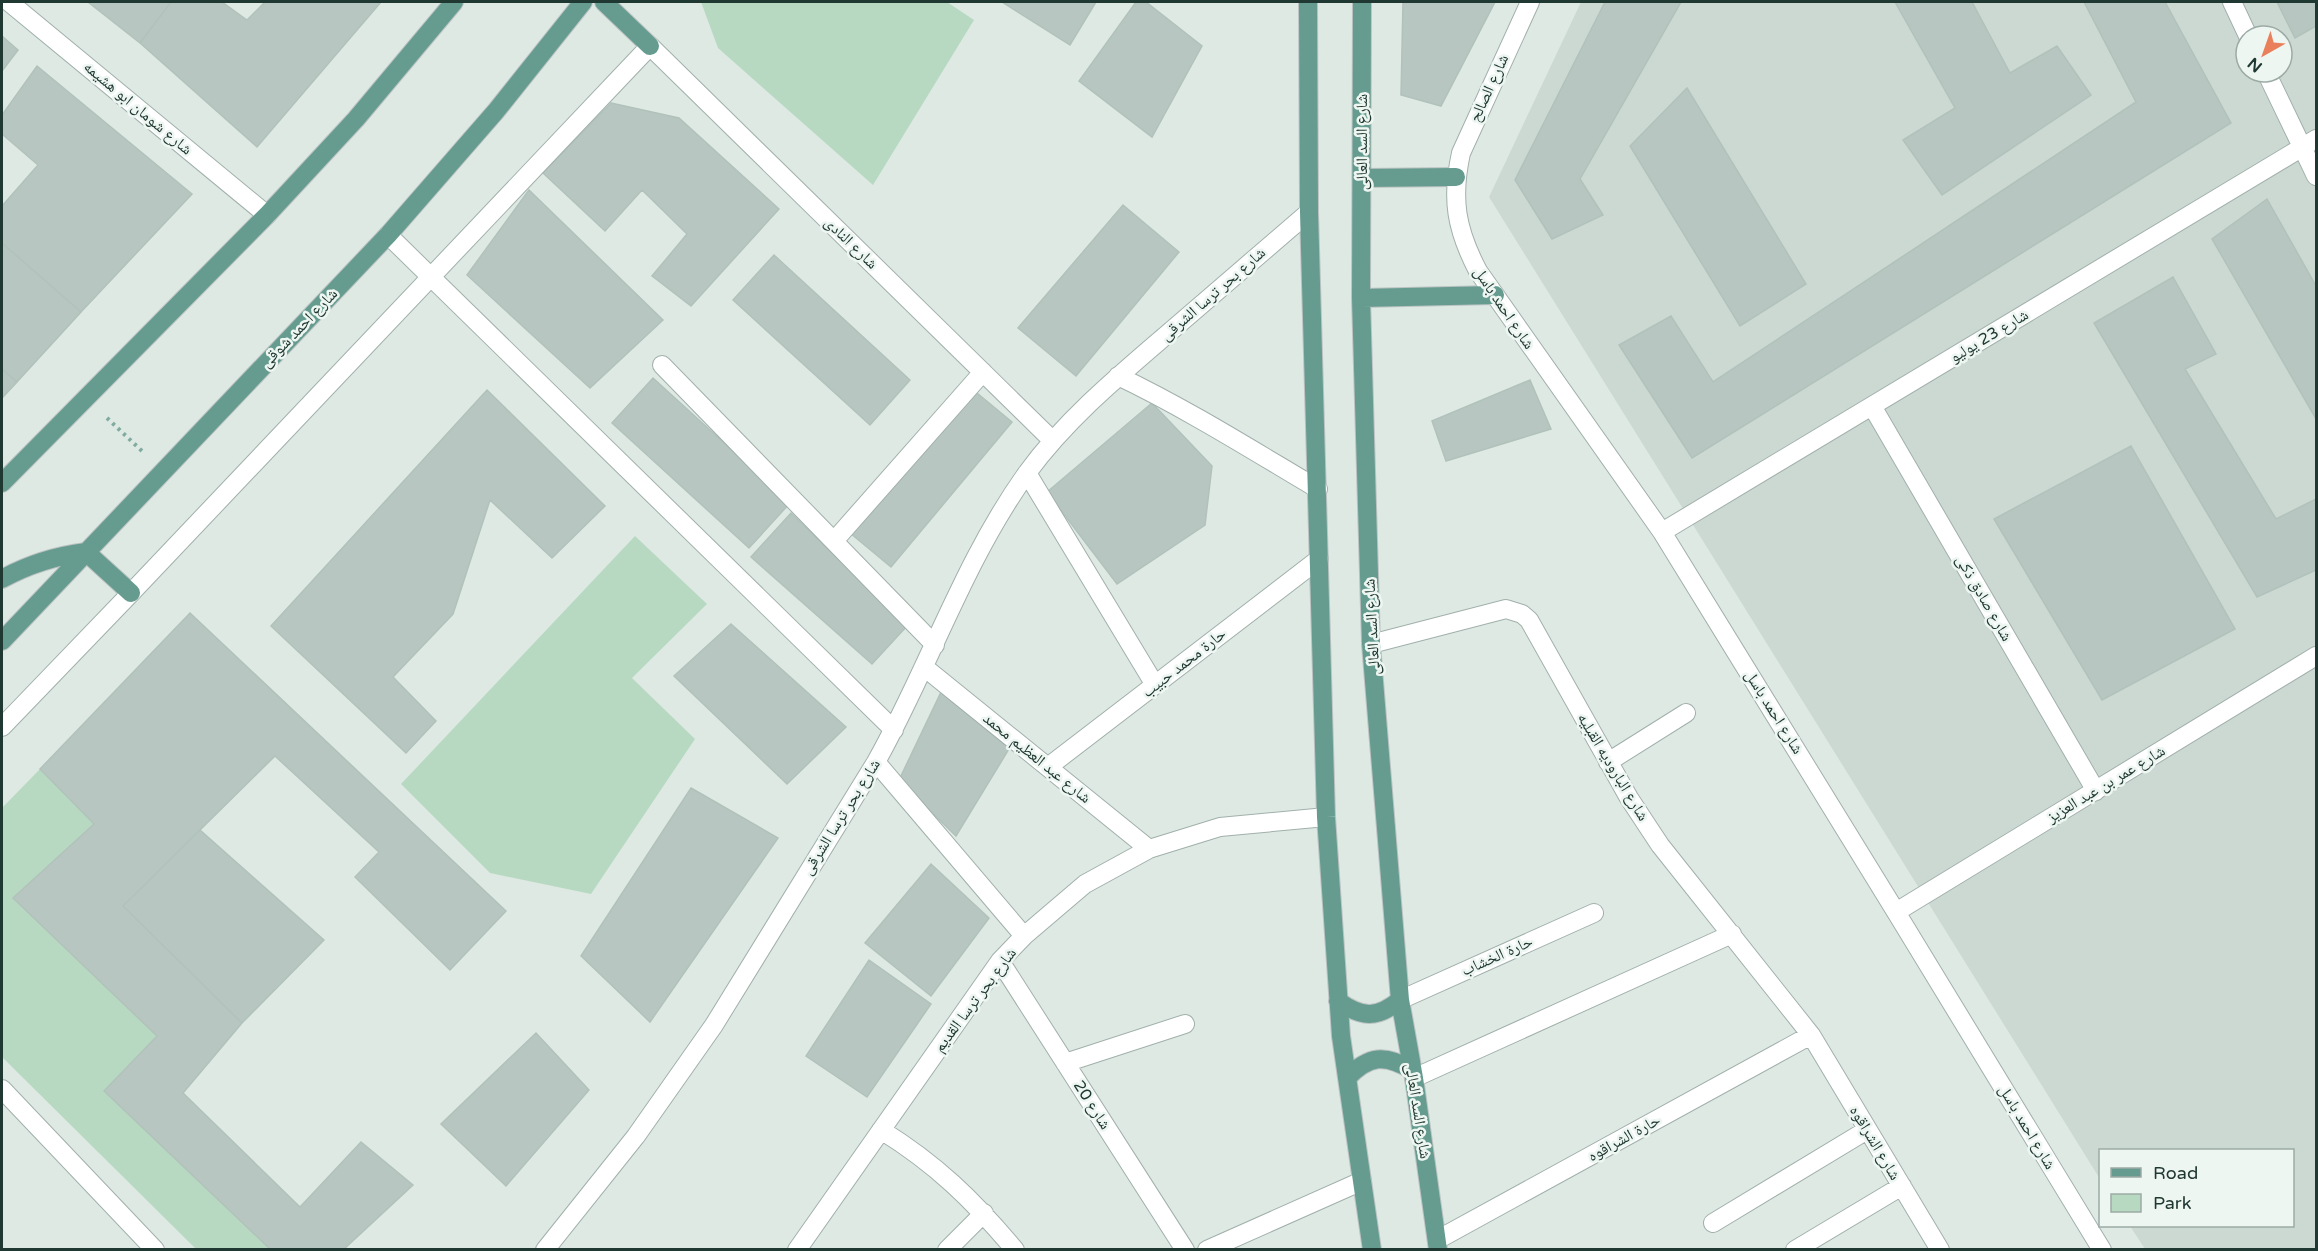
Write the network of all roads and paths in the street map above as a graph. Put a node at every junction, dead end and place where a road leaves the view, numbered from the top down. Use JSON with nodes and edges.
{"nodes":[{"id":1,"x":9,"y":2,"type":"edge"},
{"id":2,"x":454,"y":2,"type":"edge"},
{"id":3,"x":583,"y":2,"type":"edge"},
{"id":4,"x":604,"y":2,"type":"edge"},
{"id":5,"x":1308,"y":2,"type":"edge"},
{"id":6,"x":1362,"y":2,"type":"edge"},
{"id":7,"x":1530,"y":2,"type":"edge"},
{"id":8,"x":2232,"y":2,"type":"edge"},
{"id":9,"x":2242,"y":24,"type":"edge"},
{"id":10,"x":650,"y":46,"type":"junction"},
{"id":11,"x":2273,"y":84,"type":"edge"},
{"id":12,"x":2310,"y":144,"type":"edge"},
{"id":13,"x":2316,"y":176,"type":"edge"},
{"id":14,"x":1456,"y":177,"type":"junction"},
{"id":15,"x":1362,"y":178,"type":"junction"},
{"id":16,"x":1309,"y":212,"type":"junction"},
{"id":17,"x":267,"y":215,"type":"junction"},
{"id":18,"x":388,"y":234,"type":"junction"},
{"id":19,"x":431,"y":277,"type":"junction"},
{"id":20,"x":1495,"y":295,"type":"junction"},
{"id":21,"x":1361,"y":298,"type":"junction"},
{"id":22,"x":662,"y":364,"type":"dead end"},
{"id":23,"x":983,"y":372,"type":"junction"},
{"id":24,"x":1118,"y":376,"type":"junction"},
{"id":25,"x":86,"y":398,"type":"junction"},
{"id":26,"x":1872,"y":406,"type":"junction"},
{"id":27,"x":1053,"y":441,"type":"junction"},
{"id":28,"x":163,"y":471,"type":"junction"},
{"id":29,"x":1027,"y":473,"type":"junction"},
{"id":30,"x":2,"y":483,"type":"edge"},
{"id":31,"x":1318,"y":489,"type":"junction"},
{"id":32,"x":1662,"y":532,"type":"junction"},
{"id":33,"x":834,"y":541,"type":"junction"},
{"id":34,"x":86,"y":552,"type":"junction"},
{"id":35,"x":1319,"y":559,"type":"junction"},
{"id":36,"x":2,"y":579,"type":"edge"},
{"id":37,"x":131,"y":593,"type":"junction"},
{"id":38,"x":2,"y":641,"type":"edge"},
{"id":39,"x":1371,"y":644,"type":"junction"},
{"id":40,"x":935,"y":645,"type":"junction"},
{"id":41,"x":2316,"y":656,"type":"edge"},
{"id":42,"x":924,"y":667,"type":"junction"},
{"id":43,"x":1155,"y":685,"type":"junction"},
{"id":44,"x":1686,"y":713,"type":"dead end"},
{"id":45,"x":2,"y":727,"type":"edge"},
{"id":46,"x":894,"y":730,"type":"junction"},
{"id":47,"x":876,"y":762,"type":"junction"},
{"id":48,"x":1608,"y":762,"type":"junction"},
{"id":49,"x":1048,"y":767,"type":"junction"},
{"id":50,"x":2096,"y":791,"type":"junction"},
{"id":51,"x":1326,"y":818,"type":"junction"},
{"id":52,"x":1149,"y":849,"type":"junction"},
{"id":53,"x":1896,"y":912,"type":"junction"},
{"id":54,"x":1594,"y":913,"type":"dead end"},
{"id":55,"x":1732,"y":934,"type":"junction"},
{"id":56,"x":1024,"y":936,"type":"junction"},
{"id":57,"x":1000,"y":961,"type":"junction"},
{"id":58,"x":1400,"y":1000,"type":"junction"},
{"id":59,"x":1338,"y":1001,"type":"junction"},
{"id":60,"x":1185,"y":1024,"type":"dead end"},
{"id":61,"x":1811,"y":1035,"type":"junction"},
{"id":62,"x":1065,"y":1063,"type":"junction"},
{"id":63,"x":1413,"y":1074,"type":"junction"},
{"id":64,"x":1347,"y":1078,"type":"junction"},
{"id":65,"x":2,"y":1089,"type":"edge"},
{"id":66,"x":881,"y":1130,"type":"junction"},
{"id":67,"x":1868,"y":1130,"type":"junction"},
{"id":68,"x":1362,"y":1181,"type":"junction"},
{"id":69,"x":1902,"y":1186,"type":"junction"},
{"id":70,"x":984,"y":1213,"type":"junction"},
{"id":71,"x":1713,"y":1223,"type":"dead end"},
{"id":72,"x":1437,"y":1245,"type":"edge"},
{"id":73,"x":155,"y":1250,"type":"edge"},
{"id":74,"x":545,"y":1250,"type":"edge"},
{"id":75,"x":797,"y":1250,"type":"edge"},
{"id":76,"x":947,"y":1250,"type":"edge"},
{"id":77,"x":1015,"y":1250,"type":"edge"},
{"id":78,"x":1185,"y":1250,"type":"edge"},
{"id":79,"x":1207,"y":1250,"type":"edge"},
{"id":80,"x":1372,"y":1250,"type":"edge"},
{"id":81,"x":1795,"y":1250,"type":"edge"},
{"id":82,"x":1940,"y":1250,"type":"edge"},
{"id":83,"x":2102,"y":1250,"type":"edge"}],
"edges":[{"from":1,"to":17,"type":"street","name":"شارع شومان ابو هشيمه"},
{"from":2,"to":17,"type":"main road"},
{"from":3,"to":18,"type":"main road","name":"شارع احمد شوقى"},
{"from":4,"to":10,"type":"main road"},
{"from":5,"to":16,"type":"main road"},
{"from":6,"to":15,"type":"main road","name":"شارع السد العالى"},
{"from":7,"to":14,"type":"street","name":"شارع الصالح"},
{"from":8,"to":9,"type":"street"},
{"from":10,"to":19,"type":"street"},
{"from":10,"to":23,"type":"street","name":"شارع النادى"},
{"from":11,"to":12,"type":"street"},
{"from":12,"to":13,"type":"street"},
{"from":12,"to":26,"type":"street","name":"شارع 23 يوليو"},
{"from":14,"to":15,"type":"main road"},
{"from":14,"to":20,"type":"street","name":"شارع احمد باسل"},
{"from":15,"to":21,"type":"main road","name":"شارع السد العالى"},
{"from":16,"to":24,"type":"street","name":"شارع بحر ترسا الشرقى"},
{"from":16,"to":31,"type":"main road"},
{"from":17,"to":25,"type":"main road"},
{"from":18,"to":19,"type":"street"},
{"from":18,"to":28,"type":"main road","name":"شارع احمد شوقى"},
{"from":19,"to":37,"type":"street"},
{"from":19,"to":46,"type":"street"},
{"from":20,"to":21,"type":"main road"},
{"from":20,"to":32,"type":"street","name":"شارع احمد باسل"},
{"from":21,"to":39,"type":"main road","name":"شارع السد العالى"},
{"from":22,"to":33,"type":"street"},
{"from":23,"to":27,"type":"street","name":"شارع النادى"},
{"from":23,"to":33,"type":"street"},
{"from":24,"to":27,"type":"street","name":"شارع بحر ترسا الشرقى"},
{"from":24,"to":31,"type":"street"},
{"from":25,"to":28,"type":"path"},
{"from":25,"to":30,"type":"main road"},
{"from":26,"to":32,"type":"street","name":"شارع 23 يوليو"},
{"from":26,"to":50,"type":"street","name":"شارع صادق ذكى"},
{"from":27,"to":29,"type":"street","name":"شارع بحر ترسا الشرقى"},
{"from":28,"to":34,"type":"main road","name":"شارع احمد شوقى"},
{"from":29,"to":40,"type":"street","name":"شارع بحر ترسا الشرقى"},
{"from":29,"to":43,"type":"street"},
{"from":31,"to":35,"type":"main road"},
{"from":32,"to":53,"type":"street","name":"شارع احمد باسل"},
{"from":33,"to":40,"type":"street"},
{"from":34,"to":36,"type":"main road"},
{"from":34,"to":37,"type":"main road"},
{"from":34,"to":38,"type":"main road","name":"شارع احمد شوقى"},
{"from":35,"to":43,"type":"street","name":"حارة محمد حبيب"},
{"from":35,"to":51,"type":"main road"},
{"from":37,"to":45,"type":"street"},
{"from":39,"to":48,"type":"street","name":"شارع الباروديه القبليه"},
{"from":39,"to":58,"type":"main road","name":"شارع السد العالى"},
{"from":40,"to":42,"type":"street","name":"شارع بحر ترسا الشرقى"},
{"from":41,"to":50,"type":"street","name":"شارع عمر بن عبد العزيز"},
{"from":42,"to":46,"type":"street","name":"شارع بحر ترسا الشرقى"},
{"from":42,"to":49,"type":"street","name":"شارع عبد العظيم محمد"},
{"from":43,"to":49,"type":"street","name":"حارة محمد حبيب"},
{"from":44,"to":48,"type":"street"},
{"from":46,"to":47,"type":"street","name":"شارع بحر ترسا الشرقى"},
{"from":47,"to":56,"type":"street"},
{"from":47,"to":74,"type":"street","name":"شارع بحر ترسا الشرقى"},
{"from":48,"to":55,"type":"street","name":"شارع الباروديه القبليه"},
{"from":49,"to":52,"type":"street","name":"شارع عبد العظيم محمد"},
{"from":50,"to":53,"type":"street","name":"شارع عمر بن عبد العزيز"},
{"from":51,"to":52,"type":"street","name":"شارع بحر ترسا القديم"},
{"from":51,"to":59,"type":"main road"},
{"from":52,"to":56,"type":"street","name":"شارع بحر ترسا القديم"},
{"from":53,"to":83,"type":"street","name":"شارع احمد باسل"},
{"from":54,"to":58,"type":"street","name":"حارة الخشاب"},
{"from":55,"to":61,"type":"street","name":"شارع الباروديه القبليه"},
{"from":55,"to":63,"type":"street"},
{"from":56,"to":57,"type":"street","name":"شارع بحر ترسا القديم"},
{"from":57,"to":62,"type":"street","name":"شارع 20"},
{"from":57,"to":66,"type":"street","name":"شارع بحر ترسا القديم"},
{"from":58,"to":59,"type":"main road"},
{"from":58,"to":63,"type":"main road","name":"شارع السد العالى"},
{"from":59,"to":64,"type":"main road"},
{"from":60,"to":62,"type":"street"},
{"from":61,"to":67,"type":"street","name":"شارع الشراقوه"},
{"from":61,"to":72,"type":"street","name":"حارة الشراقوه"},
{"from":62,"to":78,"type":"street","name":"شارع 20"},
{"from":63,"to":64,"type":"main road"},
{"from":63,"to":72,"type":"main road","name":"شارع السد العالى"},
{"from":64,"to":68,"type":"main road"},
{"from":65,"to":73,"type":"street"},
{"from":66,"to":70,"type":"street"},
{"from":66,"to":75,"type":"street","name":"شارع بحر ترسا القديم"},
{"from":67,"to":69,"type":"street","name":"شارع الشراقوه"},
{"from":67,"to":71,"type":"street"},
{"from":68,"to":79,"type":"street"},
{"from":68,"to":80,"type":"main road"},
{"from":69,"to":81,"type":"street"},
{"from":69,"to":82,"type":"street","name":"شارع الشراقوه"},
{"from":70,"to":76,"type":"street"},
{"from":70,"to":77,"type":"street"}]}
